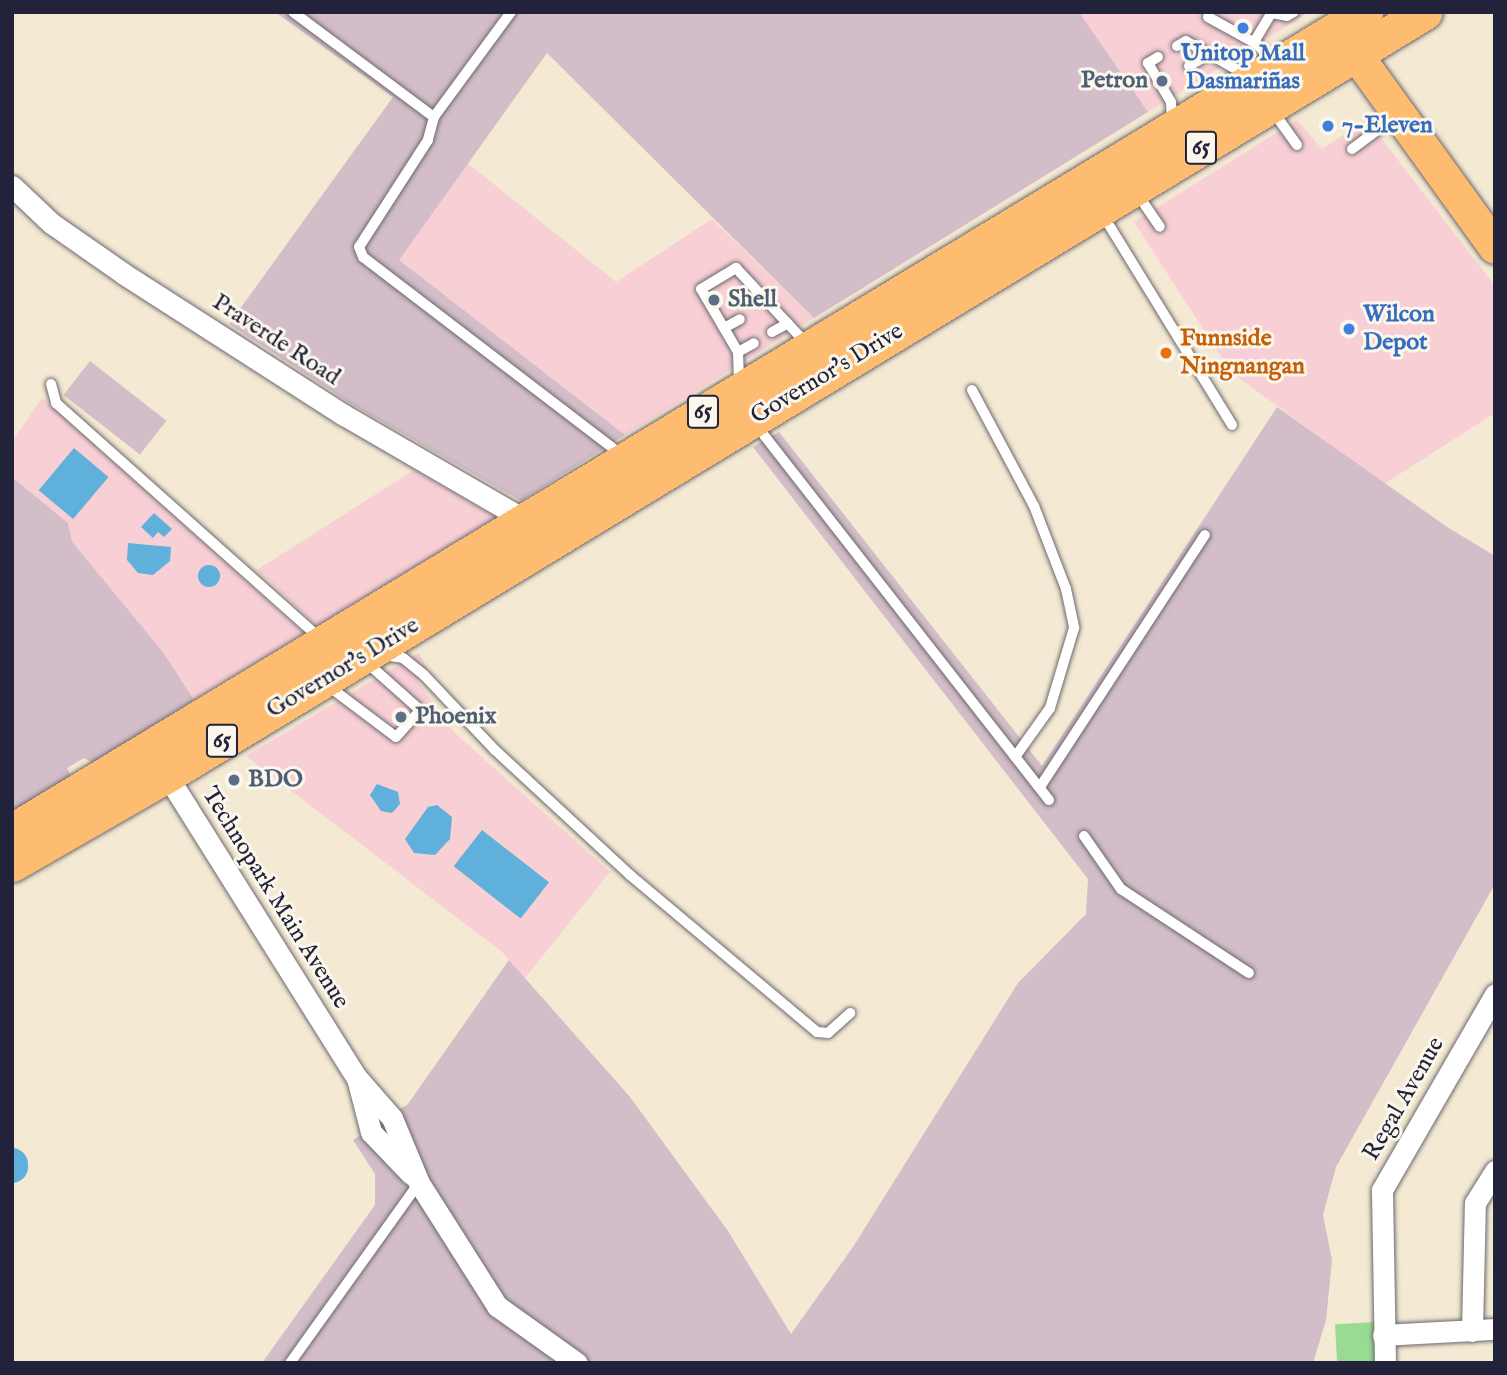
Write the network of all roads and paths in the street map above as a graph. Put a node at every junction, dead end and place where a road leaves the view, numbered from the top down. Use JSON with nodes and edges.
{"nodes":[{"id":1,"x":293,"y":12,"type":"edge"},
{"id":2,"x":511,"y":12,"type":"edge"},
{"id":3,"x":1272,"y":12,"type":"edge"},
{"id":4,"x":1294,"y":12,"type":"edge"},
{"id":5,"x":1425,"y":12,"type":"edge"},
{"id":6,"x":1208,"y":17,"type":"dead end"},
{"id":7,"x":1352,"y":32,"type":"edge"},
{"id":8,"x":1177,"y":46,"type":"dead end"},
{"id":9,"x":1209,"y":54,"type":"junction"},
{"id":10,"x":1158,"y":57,"type":"dead end"},
{"id":11,"x":1189,"y":66,"type":"dead end"},
{"id":12,"x":1263,"y":74,"type":"junction"},
{"id":13,"x":1397,"y":115,"type":"junction"},
{"id":14,"x":434,"y":117,"type":"junction"},
{"id":15,"x":1173,"y":129,"type":"junction"},
{"id":16,"x":1297,"y":145,"type":"dead end"},
{"id":17,"x":1352,"y":149,"type":"dead end"},
{"id":18,"x":12,"y":186,"type":"edge"},
{"id":19,"x":1133,"y":189,"type":"junction"},
{"id":20,"x":1091,"y":196,"type":"junction"},
{"id":21,"x":1160,"y":227,"type":"dead end"},
{"id":22,"x":1495,"y":247,"type":"edge"},
{"id":23,"x":740,"y":319,"type":"dead end"},
{"id":24,"x":724,"y":328,"type":"junction"},
{"id":25,"x":772,"y":332,"type":"dead end"},
{"id":26,"x":754,"y":343,"type":"dead end"},
{"id":27,"x":738,"y":352,"type":"junction"},
{"id":28,"x":813,"y":353,"type":"junction"},
{"id":29,"x":51,"y":384,"type":"dead end"},
{"id":30,"x":972,"y":390,"type":"dead end"},
{"id":31,"x":745,"y":406,"type":"junction"},
{"id":32,"x":1231,"y":425,"type":"dead end"},
{"id":33,"x":629,"y":476,"type":"junction"},
{"id":34,"x":525,"y":520,"type":"junction"},
{"id":35,"x":1205,"y":534,"type":"dead end"},
{"id":36,"x":323,"y":641,"type":"junction"},
{"id":37,"x":365,"y":655,"type":"junction"},
{"id":38,"x":321,"y":681,"type":"junction"},
{"id":39,"x":1015,"y":757,"type":"junction"},
{"id":40,"x":158,"y":760,"type":"junction"},
{"id":41,"x":1040,"y":787,"type":"junction"},
{"id":42,"x":1049,"y":800,"type":"dead end"},
{"id":43,"x":12,"y":831,"type":"edge"},
{"id":44,"x":1084,"y":836,"type":"dead end"},
{"id":45,"x":12,"y":864,"type":"edge"},
{"id":46,"x":1249,"y":973,"type":"dead end"},
{"id":47,"x":1495,"y":994,"type":"edge"},
{"id":48,"x":850,"y":1013,"type":"dead end"},
{"id":49,"x":1495,"y":1171,"type":"edge"},
{"id":50,"x":419,"y":1183,"type":"junction"},
{"id":51,"x":1495,"y":1329,"type":"edge"},
{"id":52,"x":1472,"y":1331,"type":"junction"},
{"id":53,"x":1383,"y":1335,"type":"junction"},
{"id":54,"x":290,"y":1363,"type":"edge"},
{"id":55,"x":576,"y":1363,"type":"edge"},
{"id":56,"x":1385,"y":1363,"type":"edge"}],
"edges":[{"from":1,"to":14,"type":"lane"},
{"from":2,"to":14,"type":"lane"},
{"from":3,"to":4,"type":"lane"},
{"from":3,"to":12,"type":"lane"},
{"from":5,"to":7,"type":"highway","name":"Governor's Drive","number":"65"},
{"from":6,"to":12,"type":"lane"},
{"from":7,"to":12,"type":"highway","name":"Governor's Drive","number":"65"},
{"from":7,"to":13,"type":"main road"},
{"from":8,"to":9,"type":"lane"},
{"from":9,"to":11,"type":"lane"},
{"from":9,"to":12,"type":"lane"},
{"from":10,"to":15,"type":"lane"},
{"from":12,"to":15,"type":"highway","name":"Governor's Drive","number":"65"},
{"from":12,"to":16,"type":"lane"},
{"from":12,"to":19,"type":"highway","name":"Governor's Drive","number":"65"},
{"from":13,"to":17,"type":"lane"},
{"from":13,"to":22,"type":"main road"},
{"from":14,"to":33,"type":"lane"},
{"from":15,"to":20,"type":"highway","name":"Governor's Drive","number":"65"},
{"from":18,"to":34,"type":"street","name":"Praverde Road"},
{"from":19,"to":20,"type":"highway","name":"Governor's Drive","number":"65"},
{"from":19,"to":21,"type":"lane"},
{"from":20,"to":28,"type":"highway","name":"Governor's Drive","number":"65"},
{"from":20,"to":32,"type":"lane"},
{"from":23,"to":24,"type":"lane"},
{"from":24,"to":27,"type":"lane"},
{"from":24,"to":28,"type":"lane"},
{"from":25,"to":28,"type":"lane"},
{"from":26,"to":27,"type":"lane"},
{"from":27,"to":31,"type":"lane"},
{"from":28,"to":31,"type":"highway","name":"Governor's Drive","number":"65"},
{"from":29,"to":36,"type":"lane"},
{"from":30,"to":39,"type":"lane"},
{"from":31,"to":33,"type":"highway","name":"Governor's Drive","number":"65"},
{"from":31,"to":39,"type":"lane"},
{"from":33,"to":34,"type":"highway","name":"Governor's Drive","number":"65"},
{"from":33,"to":37,"type":"highway","name":"Governor's Drive","number":"65"},
{"from":34,"to":36,"type":"highway","name":"Governor's Drive","number":"65"},
{"from":35,"to":41,"type":"lane"},
{"from":36,"to":40,"type":"highway","name":"Governor's Drive","number":"65"},
{"from":37,"to":38,"type":"highway","name":"Governor's Drive","number":"65"},
{"from":37,"to":38,"type":"lane"},
{"from":37,"to":48,"type":"lane"},
{"from":38,"to":40,"type":"highway","name":"Governor's Drive","number":"65"},
{"from":39,"to":41,"type":"lane"},
{"from":40,"to":43,"type":"highway","name":"Governor's Drive","number":"65"},
{"from":40,"to":45,"type":"highway","name":"Governor's Drive","number":"65"},
{"from":40,"to":50,"type":"street","name":"Technopark Main Avenue"},
{"from":41,"to":42,"type":"lane"},
{"from":44,"to":46,"type":"lane"},
{"from":47,"to":53,"type":"street","name":"Regal Avenue"},
{"from":49,"to":52,"type":"street"},
{"from":50,"to":54,"type":"lane"},
{"from":50,"to":55,"type":"street","name":"Technopark Main Avenue"},
{"from":51,"to":52,"type":"street"},
{"from":52,"to":53,"type":"street"},
{"from":53,"to":56,"type":"street","name":"Regal Avenue"}]}
